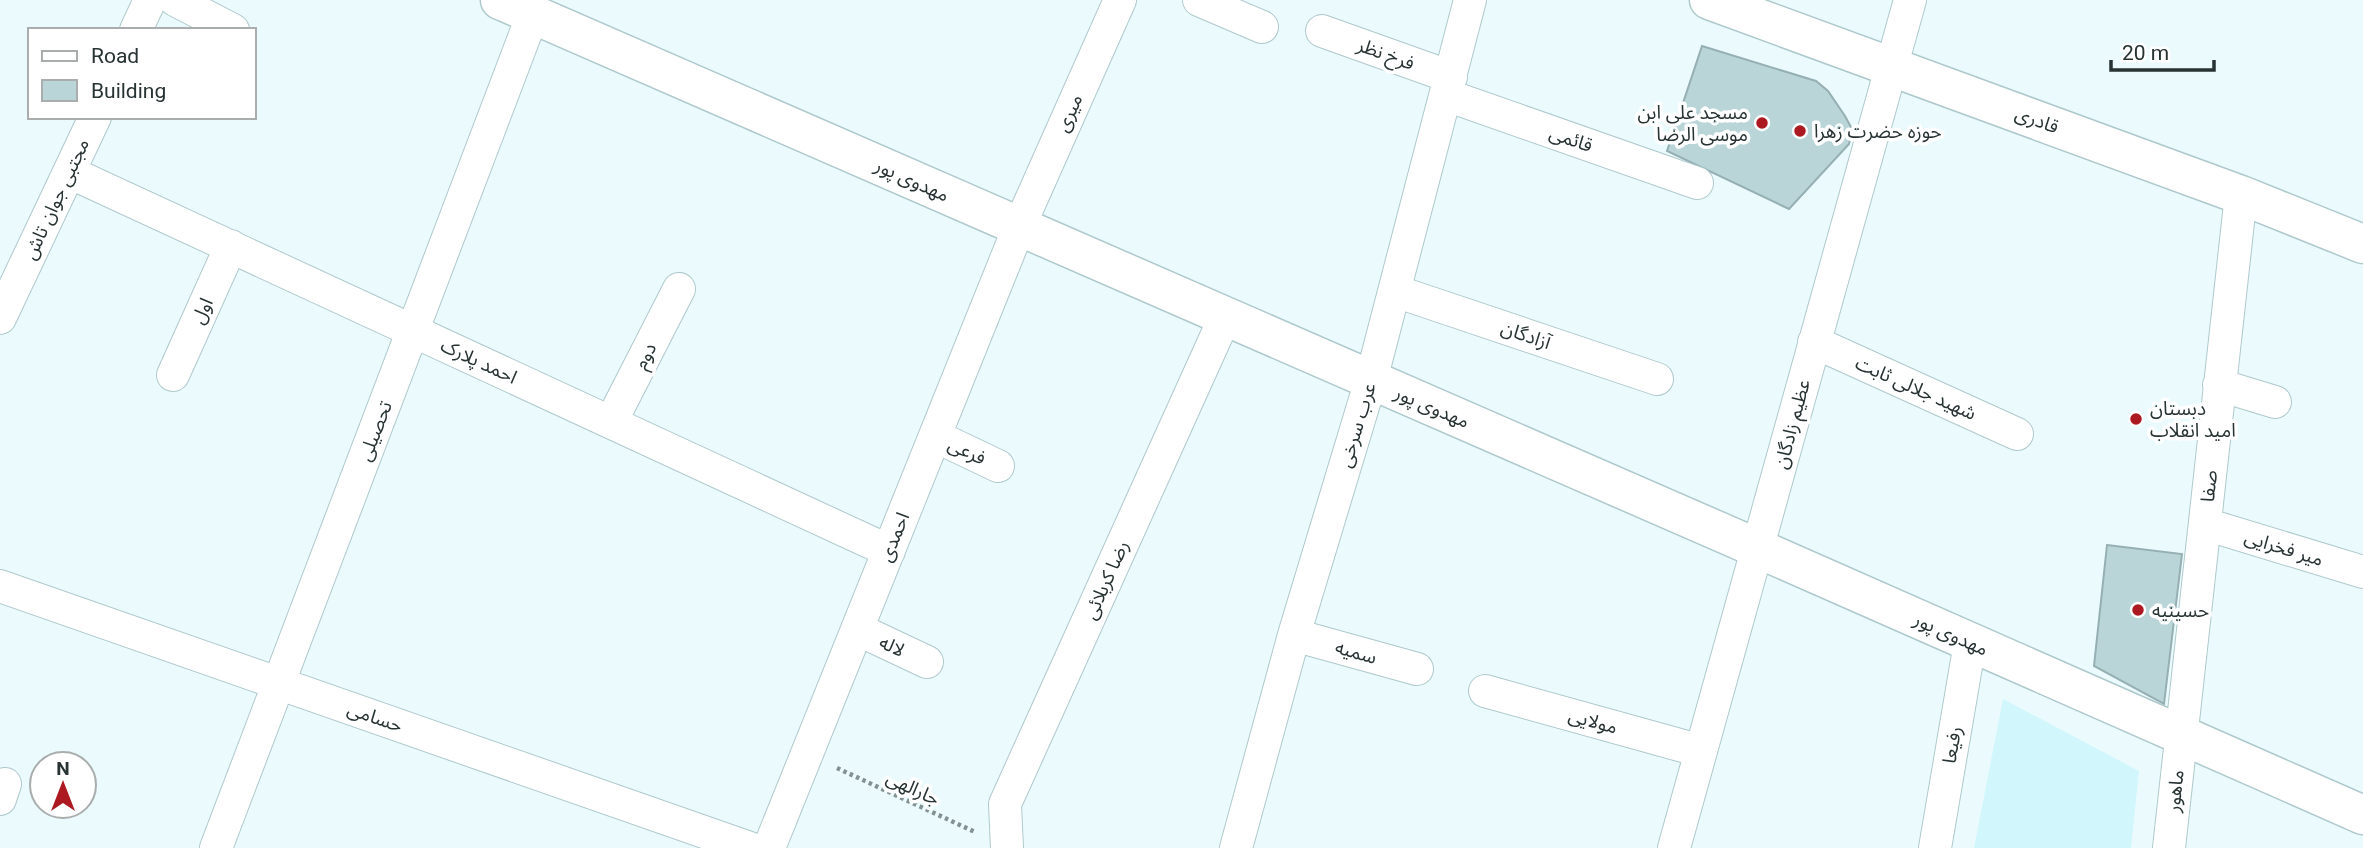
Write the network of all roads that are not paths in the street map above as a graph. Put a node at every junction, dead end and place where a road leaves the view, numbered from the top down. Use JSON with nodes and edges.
{"nodes":[{"id":1,"x":150,"y":0,"type":"edge"},
{"id":2,"x":175,"y":0,"type":"edge"},
{"id":3,"x":1119,"y":0,"type":"edge"},
{"id":4,"x":1199,"y":0,"type":"edge"},
{"id":5,"x":1470,"y":0,"type":"edge"},
{"id":6,"x":1709,"y":0,"type":"edge"},
{"id":7,"x":1910,"y":0,"type":"edge"},
{"id":8,"x":517,"y":7,"type":"edge"},
{"id":9,"x":1262,"y":27,"type":"dead end"},
{"id":10,"x":137,"y":28,"type":"edge"},
{"id":11,"x":229,"y":28,"type":"edge"},
{"id":12,"x":1322,"y":31,"type":"dead end"},
{"id":13,"x":1891,"y":66,"type":"junction"},
{"id":14,"x":1449,"y":86,"type":"junction"},
{"id":15,"x":94,"y":119,"type":"edge"},
{"id":16,"x":69,"y":172,"type":"junction"},
{"id":17,"x":1697,"y":183,"type":"dead end"},
{"id":18,"x":2241,"y":195,"type":"junction"},
{"id":19,"x":1019,"y":227,"type":"junction"},
{"id":20,"x":2363,"y":244,"type":"edge"},
{"id":21,"x":231,"y":246,"type":"junction"},
{"id":22,"x":679,"y":289,"type":"dead end"},
{"id":23,"x":1395,"y":291,"type":"junction"},
{"id":24,"x":1225,"y":317,"type":"junction"},
{"id":25,"x":0,"y":318,"type":"edge"},
{"id":26,"x":413,"y":331,"type":"junction"},
{"id":27,"x":1814,"y":342,"type":"junction"},
{"id":28,"x":173,"y":375,"type":"dead end"},
{"id":29,"x":1657,"y":379,"type":"dead end"},
{"id":30,"x":1371,"y":380,"type":"junction"},
{"id":31,"x":2219,"y":385,"type":"junction"},
{"id":32,"x":2275,"y":401,"type":"dead end"},
{"id":33,"x":611,"y":422,"type":"junction"},
{"id":34,"x":2017,"y":434,"type":"dead end"},
{"id":35,"x":935,"y":436,"type":"junction"},
{"id":36,"x":998,"y":466,"type":"dead end"},
{"id":37,"x":2205,"y":524,"type":"junction"},
{"id":38,"x":1758,"y":548,"type":"junction"},
{"id":39,"x":889,"y":551,"type":"junction"},
{"id":40,"x":2363,"y":572,"type":"edge"},
{"id":41,"x":0,"y":586,"type":"edge"},
{"id":42,"x":857,"y":629,"type":"junction"},
{"id":43,"x":1294,"y":635,"type":"junction"},
{"id":44,"x":1970,"y":643,"type":"junction"},
{"id":45,"x":927,"y":662,"type":"dead end"},
{"id":46,"x":1417,"y":669,"type":"dead end"},
{"id":47,"x":279,"y":683,"type":"junction"},
{"id":48,"x":1485,"y":691,"type":"dead end"},
{"id":49,"x":2180,"y":735,"type":"junction"},
{"id":50,"x":1701,"y":751,"type":"junction"},
{"id":51,"x":2363,"y":816,"type":"edge"},
{"id":52,"x":216,"y":848,"type":"edge"},
{"id":53,"x":750,"y":848,"type":"edge"},
{"id":54,"x":769,"y":848,"type":"edge"},
{"id":55,"x":1008,"y":848,"type":"edge"},
{"id":56,"x":1236,"y":848,"type":"edge"},
{"id":57,"x":1674,"y":848,"type":"edge"},
{"id":58,"x":1935,"y":848,"type":"edge"},
{"id":59,"x":2169,"y":848,"type":"edge"}],
"edges":[{"from":1,"to":10,"type":"street"},
{"from":2,"to":11,"type":"street"},
{"from":3,"to":19,"type":"street","name":"میری"},
{"from":4,"to":9,"type":"street"},
{"from":5,"to":14,"type":"street","name":"عرب سرخی"},
{"from":6,"to":13,"type":"street","name":"قادرى"},
{"from":7,"to":13,"type":"street","name":"عظیم زادگان"},
{"from":8,"to":19,"type":"street","name":"مهدوی پور"},
{"from":8,"to":26,"type":"street","name":"تحصیلی"},
{"from":12,"to":14,"type":"street","name":"فرخ نظر"},
{"from":13,"to":18,"type":"street","name":"قادرى"},
{"from":13,"to":27,"type":"street","name":"عظیم زادگان"},
{"from":14,"to":17,"type":"street","name":"قائمی"},
{"from":14,"to":23,"type":"street","name":"عرب سرخی"},
{"from":15,"to":16,"type":"street","name":"مجتبی جوان تاش"},
{"from":16,"to":21,"type":"street","name":"احمد پلارک"},
{"from":16,"to":25,"type":"street","name":"مجتبی جوان تاش"},
{"from":18,"to":20,"type":"street","name":"قادرى"},
{"from":18,"to":31,"type":"street","name":"صفا"},
{"from":19,"to":24,"type":"street","name":"مهدوی پور"},
{"from":19,"to":35,"type":"street","name":"احمدی"},
{"from":21,"to":26,"type":"street","name":"احمد پلارک"},
{"from":21,"to":28,"type":"street","name":"اول"},
{"from":22,"to":33,"type":"street","name":"دوم"},
{"from":23,"to":29,"type":"street","name":"آزادگان"},
{"from":23,"to":30,"type":"street","name":"عرب سرخی"},
{"from":24,"to":30,"type":"street","name":"مهدوی پور"},
{"from":24,"to":55,"type":"street","name":"رضا کربلائی"},
{"from":26,"to":33,"type":"street","name":"احمد پلارک"},
{"from":26,"to":47,"type":"street","name":"تحصیلی"},
{"from":27,"to":34,"type":"street","name":"شهید جلالی ثابت"},
{"from":27,"to":38,"type":"street","name":"عظیم زادگان"},
{"from":30,"to":38,"type":"street","name":"مهدوی پور"},
{"from":30,"to":43,"type":"street","name":"عرب سرخی"},
{"from":31,"to":32,"type":"street"},
{"from":31,"to":37,"type":"street","name":"صفا"},
{"from":33,"to":39,"type":"street","name":"احمد پلارک"},
{"from":35,"to":36,"type":"street","name":"فرعی"},
{"from":35,"to":39,"type":"street","name":"احمدی"},
{"from":37,"to":40,"type":"street","name":"میر فخرایی"},
{"from":37,"to":49,"type":"street","name":"صفا"},
{"from":38,"to":44,"type":"street","name":"مهدوی پور"},
{"from":38,"to":50,"type":"street","name":"عظیم زادگان"},
{"from":39,"to":42,"type":"street","name":"احمدی"},
{"from":41,"to":47,"type":"street","name":"حسامی"},
{"from":42,"to":45,"type":"street","name":"لاله"},
{"from":42,"to":54,"type":"street","name":"احمدی"},
{"from":43,"to":46,"type":"street","name":"سمیه"},
{"from":43,"to":56,"type":"street","name":"عرب سرخی"},
{"from":44,"to":49,"type":"street","name":"مهدوی پور"},
{"from":44,"to":58,"type":"street","name":"رفیعا"},
{"from":47,"to":52,"type":"street","name":"تحصیلی"},
{"from":47,"to":53,"type":"street","name":"حسامی"},
{"from":48,"to":50,"type":"street","name":"مولایی"},
{"from":49,"to":51,"type":"street","name":"مهدوی پور"},
{"from":49,"to":59,"type":"street","name":"ماهور"},
{"from":50,"to":57,"type":"street","name":"عظیم زادگان"}]}
